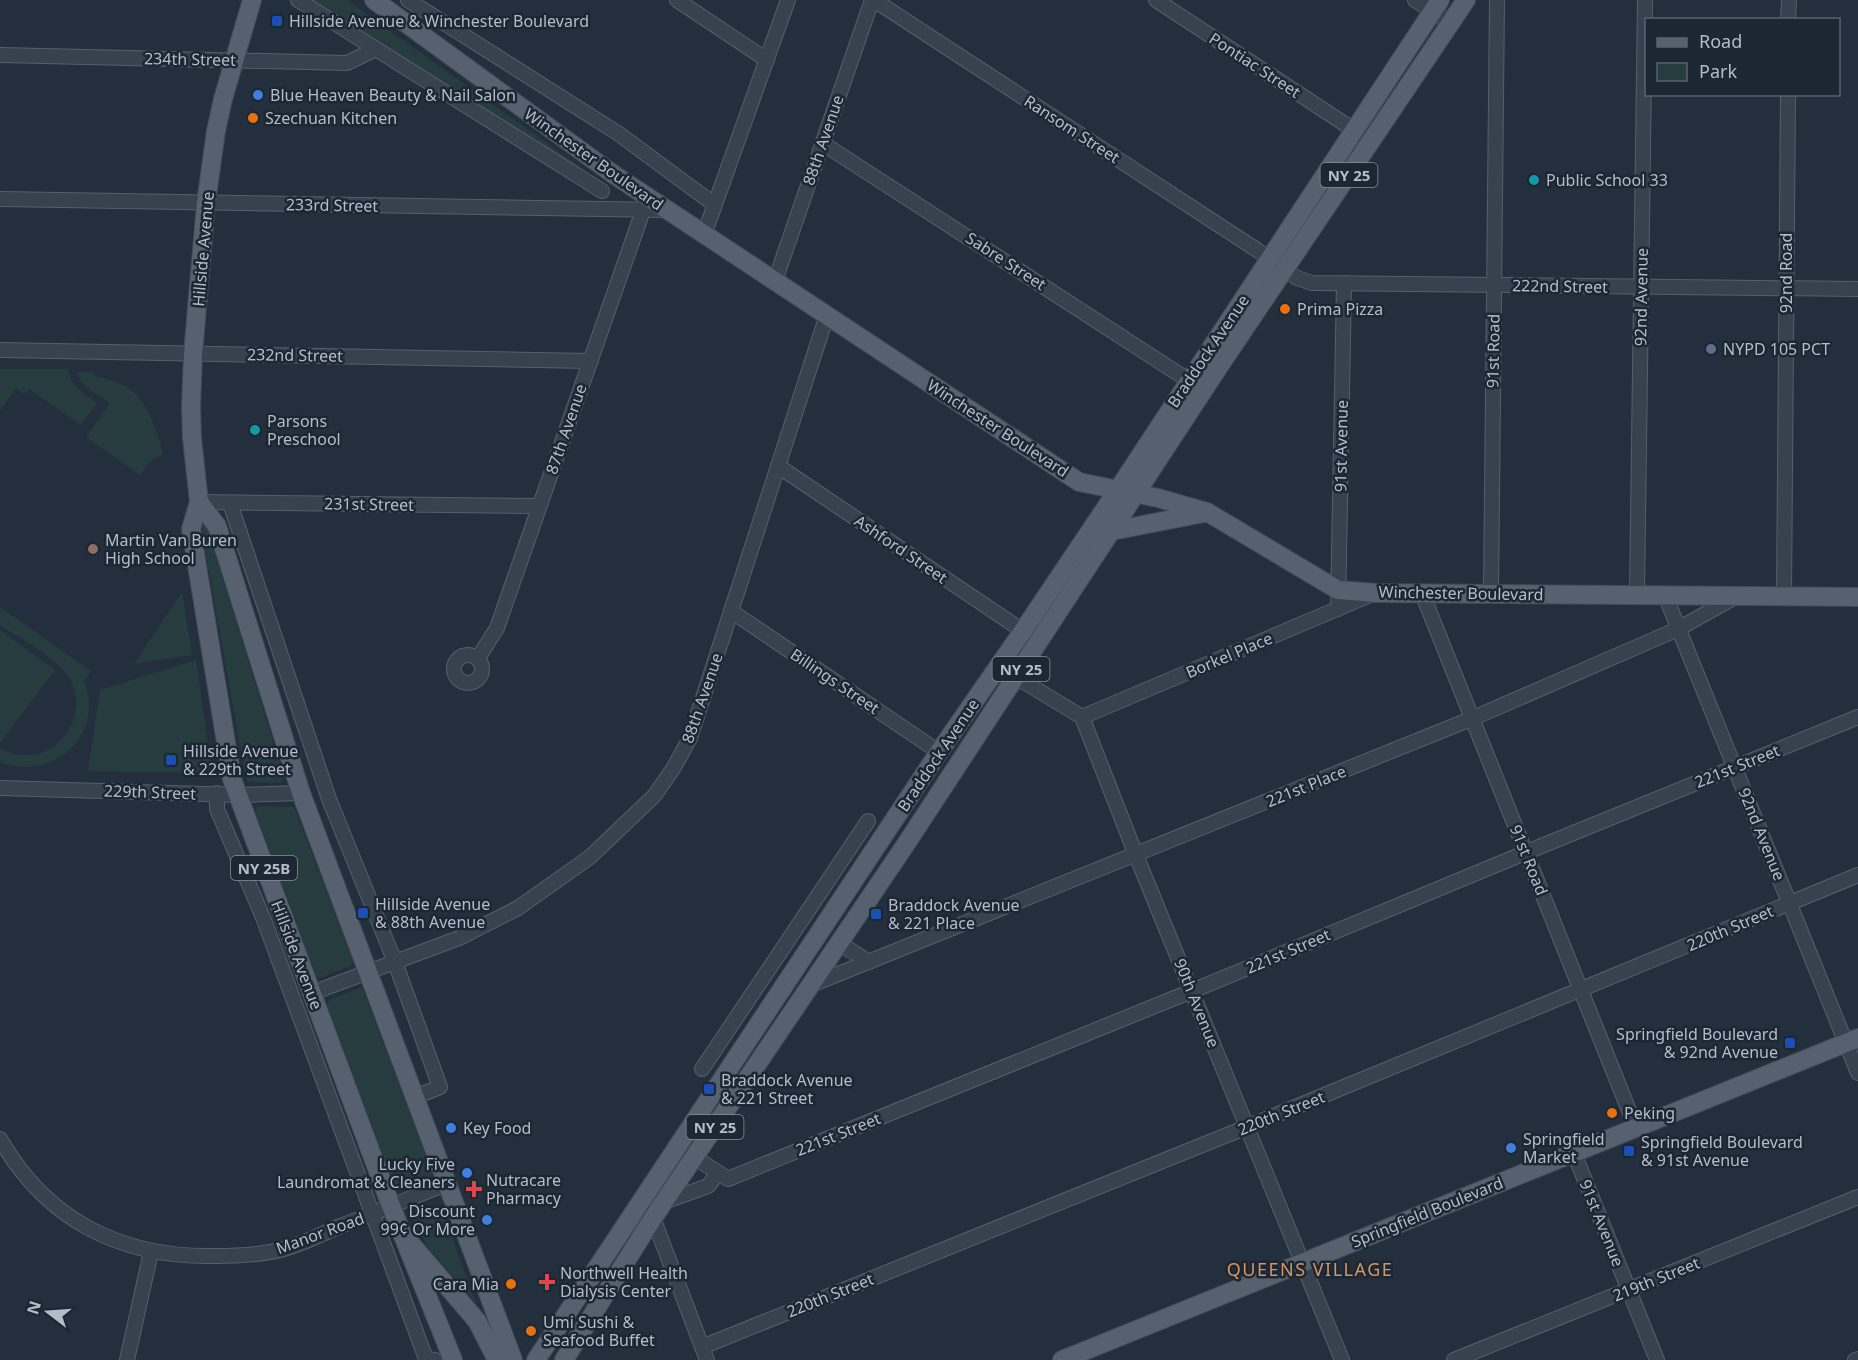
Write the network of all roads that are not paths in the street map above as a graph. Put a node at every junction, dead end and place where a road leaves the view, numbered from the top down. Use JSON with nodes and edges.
{"nodes":[{"id":1,"x":252,"y":0,"type":"edge"},
{"id":2,"x":298,"y":0,"type":"edge"},
{"id":3,"x":374,"y":0,"type":"edge"},
{"id":4,"x":408,"y":0,"type":"edge"},
{"id":5,"x":677,"y":0,"type":"edge"},
{"id":6,"x":788,"y":0,"type":"edge"},
{"id":7,"x":873,"y":0,"type":"edge"},
{"id":8,"x":1156,"y":0,"type":"edge"},
{"id":9,"x":1415,"y":0,"type":"edge"},
{"id":10,"x":1466,"y":0,"type":"edge"},
{"id":11,"x":1497,"y":0,"type":"edge"},
{"id":12,"x":1645,"y":0,"type":"edge"},
{"id":13,"x":1789,"y":0,"type":"edge"},
{"id":14,"x":1436,"y":6,"type":"edge"},
{"id":15,"x":1788,"y":18,"type":"edge"},
{"id":16,"x":1451,"y":23,"type":"junction"},
{"id":17,"x":376,"y":49,"type":"junction"},
{"id":18,"x":0,"y":55,"type":"edge"},
{"id":19,"x":235,"y":60,"type":"junction"},
{"id":20,"x":767,"y":60,"type":"junction"},
{"id":21,"x":1788,"y":96,"type":"edge"},
{"id":22,"x":1354,"y":130,"type":"junction"},
{"id":23,"x":822,"y":143,"type":"junction"},
{"id":24,"x":613,"y":174,"type":"junction"},
{"id":25,"x":602,"y":191,"type":"junction"},
{"id":26,"x":0,"y":199,"type":"edge"},
{"id":27,"x":206,"y":203,"type":"junction"},
{"id":28,"x":646,"y":204,"type":"junction"},
{"id":29,"x":715,"y":205,"type":"junction"},
{"id":30,"x":591,"y":208,"type":"junction"},
{"id":31,"x":704,"y":235,"type":"junction"},
{"id":32,"x":1269,"y":259,"type":"junction"},
{"id":33,"x":1285,"y":271,"type":"junction"},
{"id":34,"x":775,"y":281,"type":"junction"},
{"id":35,"x":1344,"y":283,"type":"junction"},
{"id":36,"x":1494,"y":285,"type":"junction"},
{"id":37,"x":1641,"y":287,"type":"junction"},
{"id":38,"x":1786,"y":288,"type":"junction"},
{"id":39,"x":1858,"y":289,"type":"edge"},
{"id":40,"x":827,"y":315,"type":"junction"},
{"id":41,"x":0,"y":350,"type":"edge"},
{"id":42,"x":193,"y":354,"type":"junction"},
{"id":43,"x":591,"y":360,"type":"junction"},
{"id":44,"x":1188,"y":380,"type":"junction"},
{"id":45,"x":778,"y":466,"type":"junction"},
{"id":46,"x":1117,"y":491,"type":"junction"},
{"id":47,"x":1136,"y":494,"type":"junction"},
{"id":48,"x":199,"y":502,"type":"junction"},
{"id":49,"x":230,"y":502,"type":"junction"},
{"id":50,"x":539,"y":506,"type":"junction"},
{"id":51,"x":1207,"y":512,"type":"junction"},
{"id":52,"x":1112,"y":531,"type":"junction"},
{"id":53,"x":1338,"y":590,"type":"junction"},
{"id":54,"x":1376,"y":593,"type":"junction"},
{"id":55,"x":1422,"y":593,"type":"junction"},
{"id":56,"x":1491,"y":594,"type":"junction"},
{"id":57,"x":1637,"y":594,"type":"junction"},
{"id":58,"x":1665,"y":595,"type":"junction"},
{"id":59,"x":1736,"y":596,"type":"junction"},
{"id":60,"x":1784,"y":596,"type":"junction"},
{"id":61,"x":1858,"y":597,"type":"edge"},
{"id":62,"x":1338,"y":609,"type":"junction"},
{"id":63,"x":731,"y":611,"type":"junction"},
{"id":64,"x":1678,"y":629,"type":"junction"},
{"id":65,"x":1023,"y":631,"type":"junction"},
{"id":66,"x":478,"y":658,"type":"dead end"},
{"id":67,"x":1016,"y":677,"type":"junction"},
{"id":68,"x":1082,"y":717,"type":"junction"},
{"id":69,"x":1858,"y":717,"type":"edge"},
{"id":70,"x":1471,"y":719,"type":"junction"},
{"id":71,"x":939,"y":752,"type":"junction"},
{"id":72,"x":1735,"y":767,"type":"junction"},
{"id":73,"x":0,"y":788,"type":"edge"},
{"id":74,"x":301,"y":793,"type":"junction"},
{"id":75,"x":217,"y":794,"type":"junction"},
{"id":76,"x":238,"y":795,"type":"junction"},
{"id":77,"x":868,"y":821,"type":"dead end"},
{"id":78,"x":887,"y":831,"type":"junction"},
{"id":79,"x":906,"y":844,"type":"junction"},
{"id":80,"x":1526,"y":852,"type":"junction"},
{"id":81,"x":1136,"y":855,"type":"junction"},
{"id":82,"x":1858,"y":875,"type":"edge"},
{"id":83,"x":1790,"y":903,"type":"junction"},
{"id":84,"x":839,"y":943,"type":"junction"},
{"id":85,"x":395,"y":962,"type":"junction"},
{"id":86,"x":869,"y":962,"type":"junction"},
{"id":87,"x":368,"y":973,"type":"junction"},
{"id":88,"x":811,"y":985,"type":"junction"},
{"id":89,"x":1581,"y":990,"type":"junction"},
{"id":90,"x":1192,"y":991,"type":"junction"},
{"id":91,"x":312,"y":993,"type":"junction"},
{"id":92,"x":1852,"y":1041,"type":"edge"},
{"id":93,"x":702,"y":1069,"type":"dead end"},
{"id":94,"x":1858,"y":1073,"type":"edge"},
{"id":95,"x":415,"y":1097,"type":"junction"},
{"id":96,"x":1247,"y":1127,"type":"junction"},
{"id":97,"x":1636,"y":1128,"type":"junction"},
{"id":98,"x":0,"y":1139,"type":"edge"},
{"id":99,"x":1574,"y":1153,"type":"junction"},
{"id":100,"x":694,"y":1157,"type":"junction"},
{"id":101,"x":718,"y":1173,"type":"junction"},
{"id":102,"x":448,"y":1183,"type":"junction"},
{"id":103,"x":1858,"y":1197,"type":"edge"},
{"id":104,"x":664,"y":1202,"type":"junction"},
{"id":105,"x":391,"y":1206,"type":"junction"},
{"id":106,"x":646,"y":1213,"type":"junction"},
{"id":107,"x":373,"y":1214,"type":"junction"},
{"id":108,"x":402,"y":1233,"type":"junction"},
{"id":109,"x":151,"y":1252,"type":"junction"},
{"id":110,"x":1303,"y":1262,"type":"junction"},
{"id":111,"x":1629,"y":1290,"type":"junction"},
{"id":112,"x":702,"y":1347,"type":"junction"},
{"id":113,"x":127,"y":1360,"type":"edge"},
{"id":114,"x":435,"y":1360,"type":"edge"},
{"id":115,"x":453,"y":1360,"type":"edge"},
{"id":116,"x":497,"y":1360,"type":"edge"},
{"id":117,"x":513,"y":1360,"type":"edge"},
{"id":118,"x":536,"y":1360,"type":"edge"},
{"id":119,"x":564,"y":1360,"type":"edge"},
{"id":120,"x":707,"y":1360,"type":"edge"},
{"id":121,"x":1062,"y":1360,"type":"edge"},
{"id":122,"x":1341,"y":1360,"type":"edge"},
{"id":123,"x":1454,"y":1360,"type":"edge"},
{"id":124,"x":1657,"y":1360,"type":"edge"}],
"edges":[{"from":1,"to":19,"type":"main road","name":"Hillside Avenue","number":"NY 25B"},
{"from":2,"to":17,"type":"street","name":"Winchester Boulevard"},
{"from":3,"to":24,"type":"main road","name":"Winchester Boulevard"},
{"from":4,"to":29,"type":"street","name":"Winchester Boulevard"},
{"from":5,"to":20,"type":"street"},
{"from":6,"to":20,"type":"street"},
{"from":7,"to":23,"type":"street","name":"88th Avenue"},
{"from":7,"to":32,"type":"street","name":"Ransom Street"},
{"from":8,"to":22,"type":"street","name":"Pontiac Street"},
{"from":9,"to":14,"type":"street"},
{"from":10,"to":16,"type":"main road","name":"Braddock Avenue","number":"NY 25"},
{"from":11,"to":36,"type":"street","name":"91st Road"},
{"from":12,"to":37,"type":"street","name":"92nd Avenue"},
{"from":13,"to":15,"type":"street"},
{"from":14,"to":16,"type":"street"},
{"from":14,"to":22,"type":"main road","name":"Braddock Avenue","number":"NY 25"},
{"from":16,"to":33,"type":"main road","name":"Braddock Avenue","number":"NY 25"},
{"from":17,"to":19,"type":"street","name":"234th Street"},
{"from":17,"to":25,"type":"street","name":"Winchester Boulevard"},
{"from":18,"to":19,"type":"street","name":"234th Street"},
{"from":19,"to":27,"type":"main road","name":"Hillside Avenue","number":"NY 25B"},
{"from":20,"to":29,"type":"street"},
{"from":21,"to":38,"type":"street","name":"92nd Road"},
{"from":22,"to":32,"type":"main road","name":"Braddock Avenue","number":"NY 25"},
{"from":23,"to":34,"type":"street","name":"88th Avenue"},
{"from":23,"to":44,"type":"street","name":"Sabre Street"},
{"from":24,"to":25,"type":"street"},
{"from":24,"to":28,"type":"main road","name":"Winchester Boulevard"},
{"from":25,"to":30,"type":"street"},
{"from":26,"to":27,"type":"street","name":"233rd Street"},
{"from":27,"to":30,"type":"street","name":"233rd Street"},
{"from":27,"to":42,"type":"main road","name":"Hillside Avenue","number":"NY 25B"},
{"from":28,"to":30,"type":"street","name":"233rd Street"},
{"from":28,"to":31,"type":"main road","name":"Winchester Boulevard"},
{"from":28,"to":43,"type":"street","name":"87th Avenue"},
{"from":29,"to":31,"type":"street"},
{"from":31,"to":34,"type":"main road","name":"Winchester Boulevard"},
{"from":32,"to":33,"type":"street","name":"222nd Street"},
{"from":32,"to":44,"type":"main road","name":"Braddock Avenue","number":"NY 25"},
{"from":33,"to":35,"type":"street","name":"222nd Street"},
{"from":33,"to":47,"type":"main road","name":"Braddock Avenue","number":"NY 25"},
{"from":34,"to":40,"type":"main road","name":"Winchester Boulevard"},
{"from":35,"to":36,"type":"street","name":"222nd Street"},
{"from":35,"to":53,"type":"street","name":"91st Avenue"},
{"from":36,"to":37,"type":"street","name":"222nd Street"},
{"from":36,"to":56,"type":"street","name":"91st Road"},
{"from":37,"to":38,"type":"street","name":"222nd Street"},
{"from":37,"to":57,"type":"street","name":"92nd Avenue"},
{"from":38,"to":39,"type":"street","name":"222nd Street"},
{"from":38,"to":60,"type":"street","name":"92nd Road"},
{"from":40,"to":45,"type":"street","name":"88th Avenue"},
{"from":40,"to":46,"type":"main road","name":"Winchester Boulevard"},
{"from":41,"to":42,"type":"street","name":"232nd Street"},
{"from":42,"to":43,"type":"street","name":"232nd Street"},
{"from":42,"to":48,"type":"main road","name":"Hillside Avenue","number":"NY 25B"},
{"from":43,"to":50,"type":"street","name":"87th Avenue"},
{"from":44,"to":46,"type":"main road","name":"Braddock Avenue","number":"NY 25"},
{"from":45,"to":63,"type":"street","name":"88th Avenue"},
{"from":45,"to":65,"type":"street","name":"Ashford Street"},
{"from":46,"to":47,"type":"main road","name":"Winchester Boulevard"},
{"from":46,"to":65,"type":"main road","name":"Braddock Avenue","number":"NY 25"},
{"from":47,"to":51,"type":"main road","name":"Winchester Boulevard"},
{"from":47,"to":52,"type":"main road","name":"Braddock Avenue","number":"NY 25"},
{"from":48,"to":49,"type":"street","name":"231st Street"},
{"from":48,"to":74,"type":"main road","name":"Hillside Avenue","number":"NY 25B"},
{"from":48,"to":76,"type":"main road","name":"Hillside Avenue","number":"NY 25B"},
{"from":49,"to":50,"type":"street","name":"231st Street"},
{"from":49,"to":85,"type":"street"},
{"from":50,"to":66,"type":"street","name":"87th Avenue"},
{"from":51,"to":52,"type":"main road"},
{"from":51,"to":53,"type":"main road","name":"Winchester Boulevard"},
{"from":52,"to":67,"type":"main road","name":"Braddock Avenue","number":"NY 25"},
{"from":53,"to":54,"type":"main road","name":"Winchester Boulevard"},
{"from":53,"to":62,"type":"street","name":"91st Avenue"},
{"from":54,"to":55,"type":"main road","name":"Winchester Boulevard"},
{"from":54,"to":62,"type":"street","name":"Borkel Place"},
{"from":55,"to":56,"type":"main road","name":"Winchester Boulevard"},
{"from":55,"to":70,"type":"street","name":"91st Road"},
{"from":56,"to":57,"type":"main road","name":"Winchester Boulevard"},
{"from":57,"to":58,"type":"main road","name":"Winchester Boulevard"},
{"from":58,"to":59,"type":"main road","name":"Winchester Boulevard"},
{"from":58,"to":64,"type":"street","name":"92nd Avenue"},
{"from":59,"to":60,"type":"main road","name":"Winchester Boulevard"},
{"from":59,"to":64,"type":"street","name":"221st Place"},
{"from":60,"to":61,"type":"main road","name":"Winchester Boulevard"},
{"from":62,"to":68,"type":"street","name":"Borkel Place"},
{"from":63,"to":71,"type":"street","name":"Billings Street"},
{"from":63,"to":85,"type":"street","name":"88th Avenue"},
{"from":64,"to":70,"type":"street","name":"221st Place"},
{"from":64,"to":72,"type":"street","name":"92nd Avenue"},
{"from":65,"to":71,"type":"main road","name":"Braddock Avenue","number":"NY 25"},
{"from":67,"to":68,"type":"street"},
{"from":67,"to":79,"type":"main road","name":"Braddock Avenue","number":"NY 25"},
{"from":68,"to":81,"type":"street","name":"90th Avenue"},
{"from":69,"to":72,"type":"street","name":"221st Street"},
{"from":70,"to":80,"type":"street","name":"91st Road"},
{"from":70,"to":81,"type":"street","name":"221st Place"},
{"from":71,"to":78,"type":"main road","name":"Braddock Avenue","number":"NY 25"},
{"from":72,"to":80,"type":"street","name":"221st Street"},
{"from":72,"to":83,"type":"street","name":"92nd Avenue"},
{"from":73,"to":75,"type":"street","name":"229th Street"},
{"from":74,"to":76,"type":"street","name":"229th Street"},
{"from":74,"to":87,"type":"main road","name":"Hillside Avenue","number":"NY 25B"},
{"from":75,"to":76,"type":"street","name":"229th Street"},
{"from":75,"to":107,"type":"street","name":"Hillside Avenue"},
{"from":76,"to":91,"type":"main road","name":"Hillside Avenue","number":"NY 25B"},
{"from":77,"to":93,"type":"street"},
{"from":78,"to":79,"type":"main road"},
{"from":78,"to":106,"type":"main road","name":"Braddock Avenue","number":"NY 25"},
{"from":79,"to":84,"type":"main road","name":"Braddock Avenue","number":"NY 25"},
{"from":80,"to":89,"type":"street","name":"91st Road"},
{"from":80,"to":90,"type":"street","name":"221st Street"},
{"from":81,"to":86,"type":"street","name":"221st Place"},
{"from":81,"to":90,"type":"street","name":"90th Avenue"},
{"from":82,"to":83,"type":"street","name":"220th Street"},
{"from":83,"to":89,"type":"street","name":"220th Street"},
{"from":83,"to":92,"type":"street","name":"92nd Avenue"},
{"from":84,"to":86,"type":"street"},
{"from":84,"to":88,"type":"main road","name":"Braddock Avenue","number":"NY 25"},
{"from":85,"to":87,"type":"street","name":"88th Avenue"},
{"from":85,"to":95,"type":"street"},
{"from":86,"to":88,"type":"street","name":"221st Place"},
{"from":87,"to":91,"type":"street","name":"88th Avenue"},
{"from":87,"to":95,"type":"main road","name":"Hillside Avenue","number":"NY 25B"},
{"from":88,"to":100,"type":"main road","name":"Braddock Avenue","number":"NY 25"},
{"from":89,"to":96,"type":"street","name":"220th Street"},
{"from":89,"to":97,"type":"street","name":"91st Road"},
{"from":90,"to":96,"type":"street","name":"90th Avenue"},
{"from":90,"to":101,"type":"street","name":"221st Street"},
{"from":91,"to":105,"type":"main road","name":"Hillside Avenue","number":"NY 25B"},
{"from":92,"to":94,"type":"street","name":"92nd Avenue"},
{"from":92,"to":97,"type":"main road","name":"Springfield Boulevard"},
{"from":95,"to":102,"type":"main road","name":"Hillside Avenue","number":"NY 25B"},
{"from":96,"to":110,"type":"street","name":"90th Avenue"},
{"from":96,"to":112,"type":"street","name":"220th Street"},
{"from":97,"to":99,"type":"main road","name":"Springfield Boulevard"},
{"from":98,"to":109,"type":"street","name":"Manor Road"},
{"from":99,"to":110,"type":"main road","name":"Springfield Boulevard"},
{"from":99,"to":111,"type":"street","name":"91st Avenue"},
{"from":100,"to":101,"type":"street"},
{"from":100,"to":104,"type":"main road","name":"Braddock Avenue","number":"NY 25"},
{"from":101,"to":104,"type":"street"},
{"from":102,"to":105,"type":"street","name":"Manor Road"},
{"from":102,"to":117,"type":"main road","name":"Hillside Avenue","number":"NY 25B"},
{"from":103,"to":111,"type":"street","name":"219th Street"},
{"from":104,"to":106,"type":"main road","name":"Braddock Avenue","number":"NY 25"},
{"from":105,"to":107,"type":"street","name":"Manor Road"},
{"from":105,"to":108,"type":"main road","name":"Hillside Avenue","number":"NY 25B"},
{"from":106,"to":112,"type":"street"},
{"from":106,"to":118,"type":"main road","name":"Braddock Avenue","number":"NY 25"},
{"from":106,"to":119,"type":"main road","name":"Braddock Avenue","number":"NY 25"},
{"from":107,"to":109,"type":"street","name":"Manor Road"},
{"from":107,"to":114,"type":"street","name":"Hillside Avenue"},
{"from":108,"to":115,"type":"main road","name":"Hillside Avenue","number":"NY 25B"},
{"from":108,"to":116,"type":"main road"},
{"from":109,"to":113,"type":"street"},
{"from":110,"to":121,"type":"main road","name":"Springfield Boulevard"},
{"from":110,"to":122,"type":"street","name":"90th Avenue"},
{"from":111,"to":123,"type":"street","name":"219th Street"},
{"from":111,"to":124,"type":"street","name":"91st Avenue"},
{"from":112,"to":120,"type":"street"}]}
